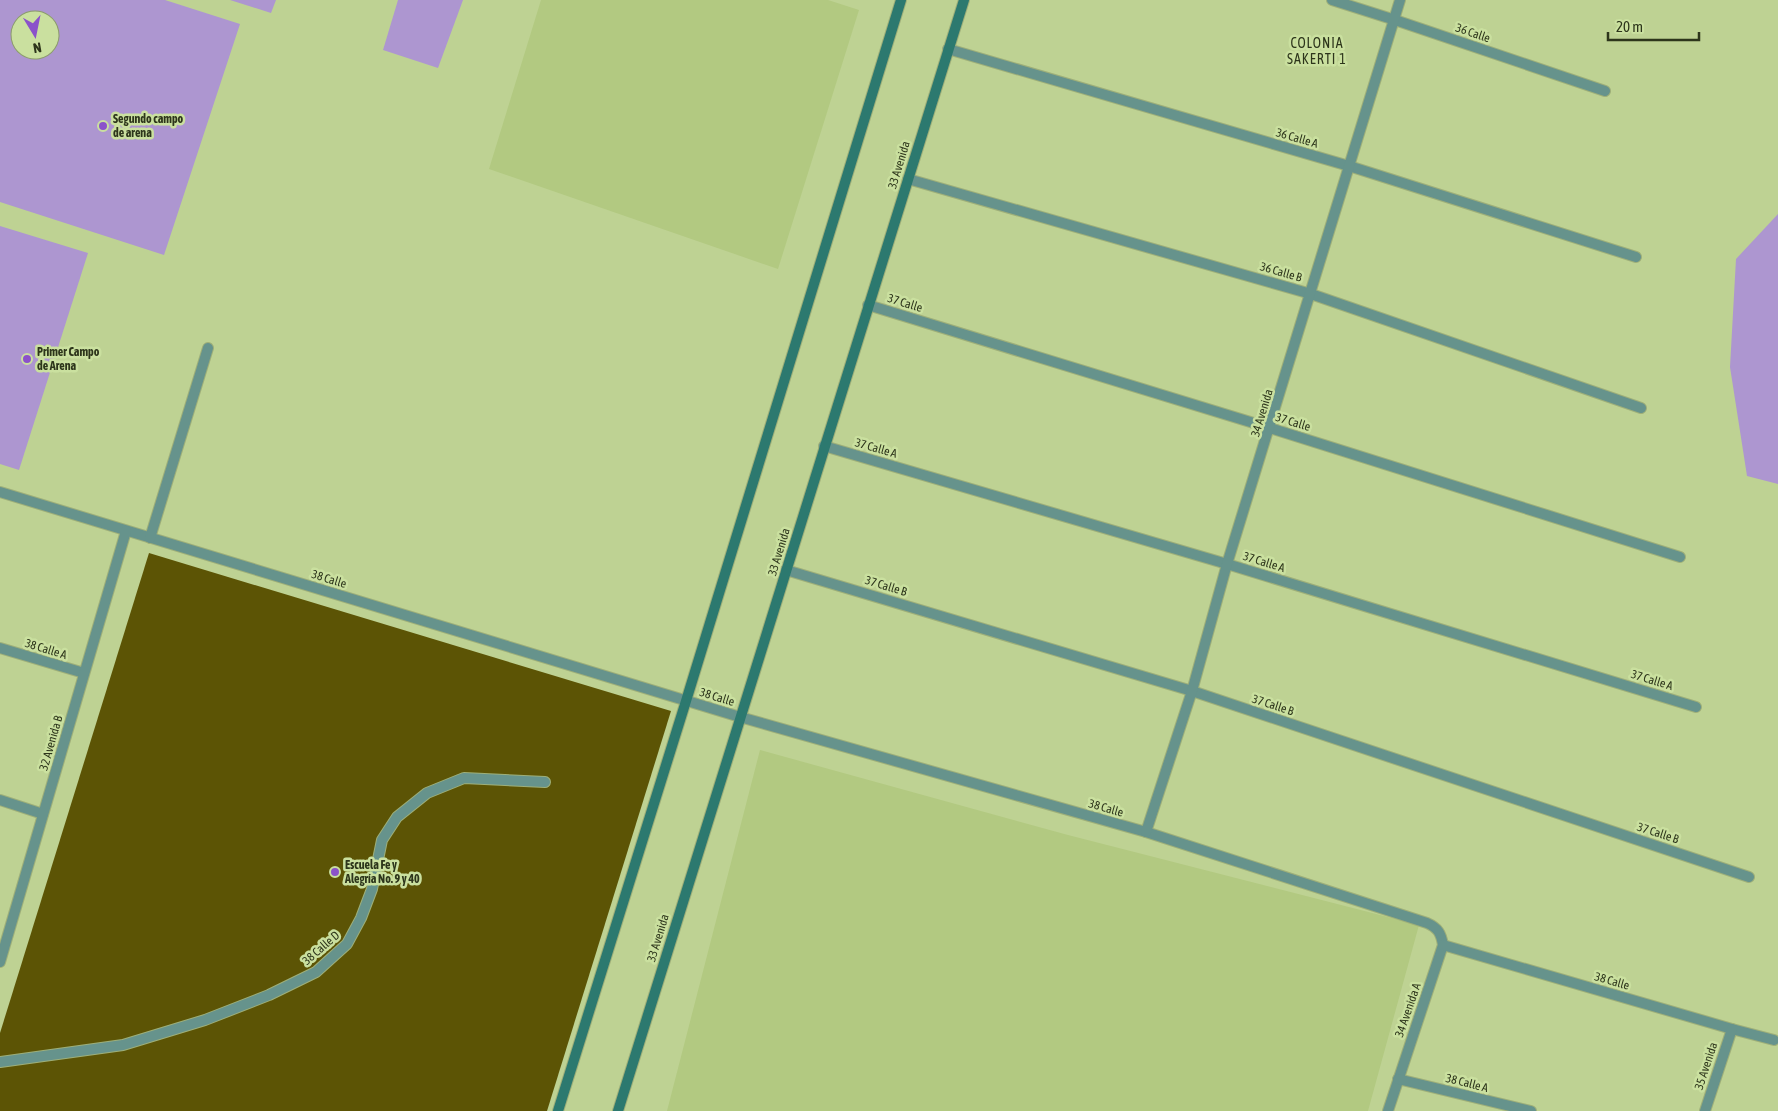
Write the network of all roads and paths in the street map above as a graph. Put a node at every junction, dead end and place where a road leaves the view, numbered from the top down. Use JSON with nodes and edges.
{"nodes":[{"id":1,"x":901,"y":0,"type":"edge"},
{"id":2,"x":964,"y":0,"type":"edge"},
{"id":3,"x":1332,"y":0,"type":"edge"},
{"id":4,"x":1400,"y":0,"type":"edge"},
{"id":5,"x":1395,"y":20,"type":"junction"},
{"id":6,"x":948,"y":49,"type":"junction"},
{"id":7,"x":1605,"y":91,"type":"dead end"},
{"id":8,"x":1349,"y":166,"type":"junction"},
{"id":9,"x":908,"y":179,"type":"junction"},
{"id":10,"x":1636,"y":257,"type":"dead end"},
{"id":11,"x":1311,"y":294,"type":"junction"},
{"id":12,"x":868,"y":305,"type":"junction"},
{"id":13,"x":208,"y":348,"type":"dead end"},
{"id":14,"x":1641,"y":408,"type":"dead end"},
{"id":15,"x":1270,"y":428,"type":"junction"},
{"id":16,"x":824,"y":446,"type":"junction"},
{"id":17,"x":0,"y":492,"type":"edge"},
{"id":18,"x":126,"y":530,"type":"junction"},
{"id":19,"x":150,"y":538,"type":"junction"},
{"id":20,"x":1680,"y":557,"type":"dead end"},
{"id":21,"x":1227,"y":564,"type":"junction"},
{"id":22,"x":786,"y":570,"type":"junction"},
{"id":23,"x":0,"y":648,"type":"edge"},
{"id":24,"x":84,"y":673,"type":"junction"},
{"id":25,"x":1192,"y":692,"type":"junction"},
{"id":26,"x":686,"y":701,"type":"junction"},
{"id":27,"x":1696,"y":707,"type":"dead end"},
{"id":28,"x":740,"y":717,"type":"junction"},
{"id":29,"x":545,"y":782,"type":"dead end"},
{"id":30,"x":0,"y":800,"type":"edge"},
{"id":31,"x":43,"y":814,"type":"junction"},
{"id":32,"x":1146,"y":832,"type":"junction"},
{"id":33,"x":1749,"y":877,"type":"dead end"},
{"id":34,"x":3,"y":942,"type":"edge"},
{"id":35,"x":1443,"y":945,"type":"junction"},
{"id":36,"x":0,"y":962,"type":"edge"},
{"id":37,"x":1732,"y":1029,"type":"junction"},
{"id":38,"x":1774,"y":1040,"type":"dead end"},
{"id":39,"x":0,"y":1062,"type":"edge"},
{"id":40,"x":1398,"y":1079,"type":"junction"},
{"id":41,"x":558,"y":1111,"type":"edge"},
{"id":42,"x":618,"y":1111,"type":"edge"},
{"id":43,"x":1388,"y":1111,"type":"edge"},
{"id":44,"x":1531,"y":1111,"type":"edge"},
{"id":45,"x":1705,"y":1111,"type":"edge"}],
"edges":[{"from":1,"to":26,"type":"street"},
{"from":2,"to":6,"type":"street","name":"33 Avenida"},
{"from":3,"to":5,"type":"street","name":"36 Calle"},
{"from":4,"to":5,"type":"street","name":"34 Avenida"},
{"from":5,"to":7,"type":"street","name":"36 Calle"},
{"from":5,"to":8,"type":"street","name":"34 Avenida"},
{"from":6,"to":8,"type":"street","name":"36 Calle A"},
{"from":6,"to":9,"type":"street","name":"33 Avenida"},
{"from":8,"to":10,"type":"street","name":"36 Calle A"},
{"from":8,"to":11,"type":"street","name":"34 Avenida"},
{"from":9,"to":11,"type":"street","name":"36 Calle B"},
{"from":9,"to":12,"type":"street","name":"33 Avenida"},
{"from":11,"to":14,"type":"street","name":"36 Calle B"},
{"from":11,"to":15,"type":"street","name":"34 Avenida"},
{"from":12,"to":15,"type":"street","name":"37 Calle"},
{"from":12,"to":16,"type":"street","name":"33 Avenida"},
{"from":13,"to":19,"type":"street"},
{"from":15,"to":20,"type":"street","name":"37 Calle"},
{"from":15,"to":21,"type":"street","name":"34 Avenida"},
{"from":16,"to":21,"type":"street","name":"37 Calle A"},
{"from":16,"to":22,"type":"street","name":"33 Avenida"},
{"from":17,"to":18,"type":"street","name":"38 Calle"},
{"from":18,"to":19,"type":"street","name":"38 Calle"},
{"from":18,"to":24,"type":"street","name":"32 Avenida B"},
{"from":19,"to":26,"type":"street","name":"38 Calle"},
{"from":21,"to":25,"type":"street","name":"34 Avenida"},
{"from":21,"to":27,"type":"street","name":"37 Calle A"},
{"from":22,"to":25,"type":"street","name":"37 Calle B"},
{"from":22,"to":28,"type":"street","name":"33 Avenida"},
{"from":23,"to":24,"type":"street","name":"38 Calle A"},
{"from":24,"to":31,"type":"street","name":"32 Avenida B"},
{"from":25,"to":32,"type":"street","name":"34 Avenida"},
{"from":25,"to":33,"type":"street","name":"37 Calle B"},
{"from":26,"to":28,"type":"street","name":"38 Calle"},
{"from":26,"to":41,"type":"street"},
{"from":28,"to":32,"type":"street","name":"38 Calle"},
{"from":28,"to":42,"type":"street","name":"33 Avenida"},
{"from":29,"to":39,"type":"street","name":"38 Calle D"},
{"from":30,"to":31,"type":"street"},
{"from":31,"to":34,"type":"street","name":"32 Avenida B"},
{"from":32,"to":35,"type":"street","name":"38 Calle"},
{"from":34,"to":36,"type":"street","name":"32 Avenida B"},
{"from":35,"to":37,"type":"street","name":"38 Calle"},
{"from":35,"to":40,"type":"street","name":"34 Avenida A"},
{"from":37,"to":38,"type":"street","name":"38 Calle"},
{"from":37,"to":45,"type":"street","name":"35 Avenida"},
{"from":40,"to":43,"type":"street","name":"34 Avenida A"},
{"from":40,"to":44,"type":"street","name":"38 Calle A"}]}
